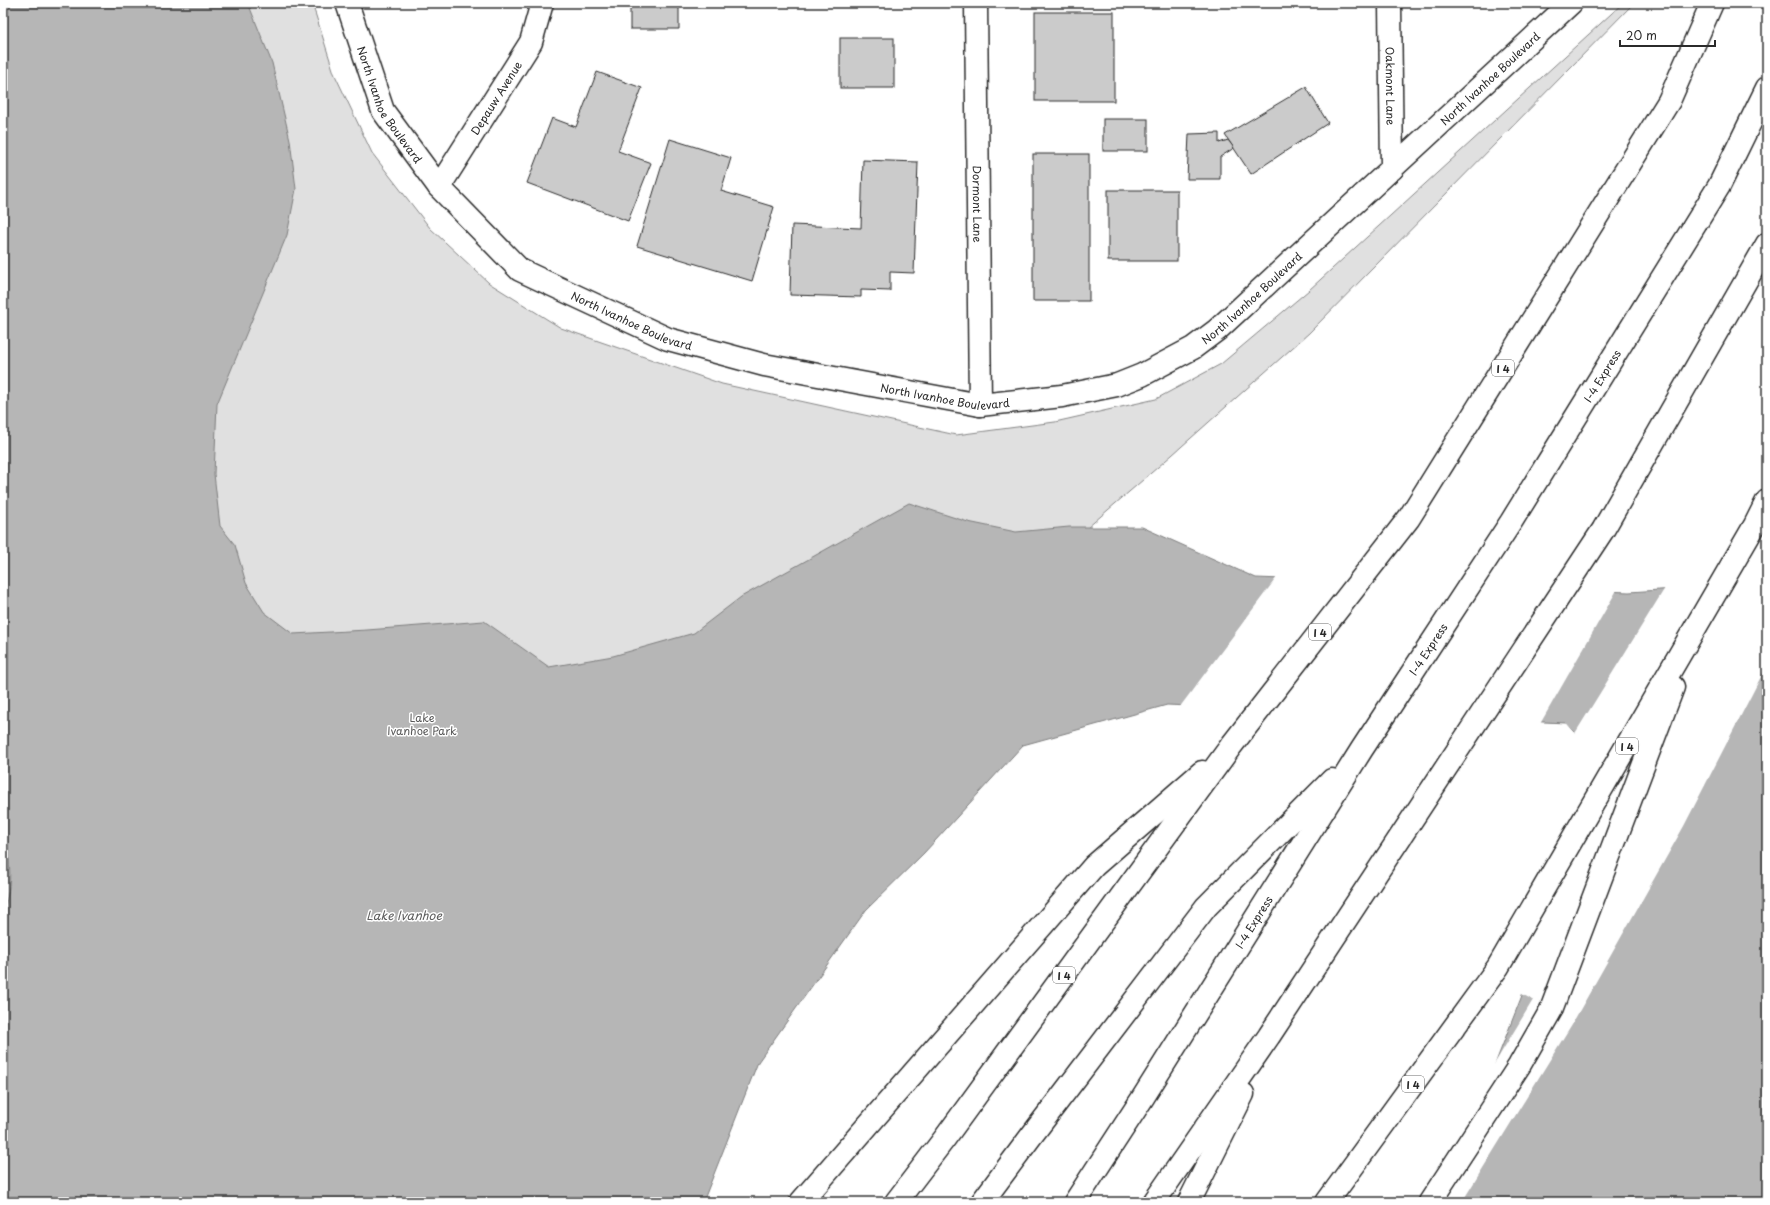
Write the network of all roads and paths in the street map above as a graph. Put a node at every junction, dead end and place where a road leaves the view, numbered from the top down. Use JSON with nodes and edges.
{"nodes":[{"id":1,"x":347,"y":3,"type":"edge"},
{"id":2,"x":542,"y":3,"type":"edge"},
{"id":3,"x":976,"y":3,"type":"edge"},
{"id":4,"x":1390,"y":3,"type":"edge"},
{"id":5,"x":1571,"y":3,"type":"edge"},
{"id":6,"x":1712,"y":3,"type":"edge"},
{"id":7,"x":1767,"y":88,"type":"edge"},
{"id":8,"x":1392,"y":169,"type":"junction"},
{"id":9,"x":439,"y":187,"type":"junction"},
{"id":10,"x":1767,"y":244,"type":"edge"},
{"id":11,"x":980,"y":406,"type":"junction"},
{"id":12,"x":1767,"y":501,"type":"edge"},
{"id":13,"x":1696,"y":628,"type":"junction"},
{"id":14,"x":1231,"y":746,"type":"junction"},
{"id":15,"x":1362,"y":749,"type":"junction"},
{"id":16,"x":1279,"y":1020,"type":"junction"},
{"id":17,"x":801,"y":1202,"type":"edge"},
{"id":18,"x":896,"y":1202,"type":"edge"},
{"id":19,"x":982,"y":1202,"type":"edge"},
{"id":20,"x":1075,"y":1202,"type":"edge"},
{"id":21,"x":1154,"y":1202,"type":"edge"},
{"id":22,"x":1189,"y":1202,"type":"edge"},
{"id":23,"x":1327,"y":1202,"type":"edge"},
{"id":24,"x":1430,"y":1202,"type":"edge"}],
"edges":[{"from":1,"to":9,"type":"main road","name":"North Ivanhoe Boulevard"},
{"from":2,"to":9,"type":"main road","name":"Depauw Avenue"},
{"from":3,"to":11,"type":"main road","name":"Dormont Lane"},
{"from":4,"to":8,"type":"main road","name":"Oakmont Lane"},
{"from":5,"to":8,"type":"main road","name":"North Ivanhoe Boulevard"},
{"from":6,"to":14,"type":"main road","number":"I 4"},
{"from":7,"to":15,"type":"main road","name":"I-4 Express"},
{"from":8,"to":11,"type":"main road","name":"North Ivanhoe Boulevard"},
{"from":9,"to":11,"type":"main road","name":"North Ivanhoe Boulevard"},
{"from":10,"to":16,"type":"main road"},
{"from":12,"to":13,"type":"main road","number":"I 4"},
{"from":13,"to":23,"type":"main road","number":"I 4"},
{"from":13,"to":24,"type":"main road"},
{"from":14,"to":17,"type":"main road"},
{"from":14,"to":18,"type":"main road","number":"I 4"},
{"from":15,"to":19,"type":"main road"},
{"from":15,"to":20,"type":"main road","name":"I-4 Express"},
{"from":16,"to":21,"type":"main road"},
{"from":16,"to":22,"type":"main road"}]}
